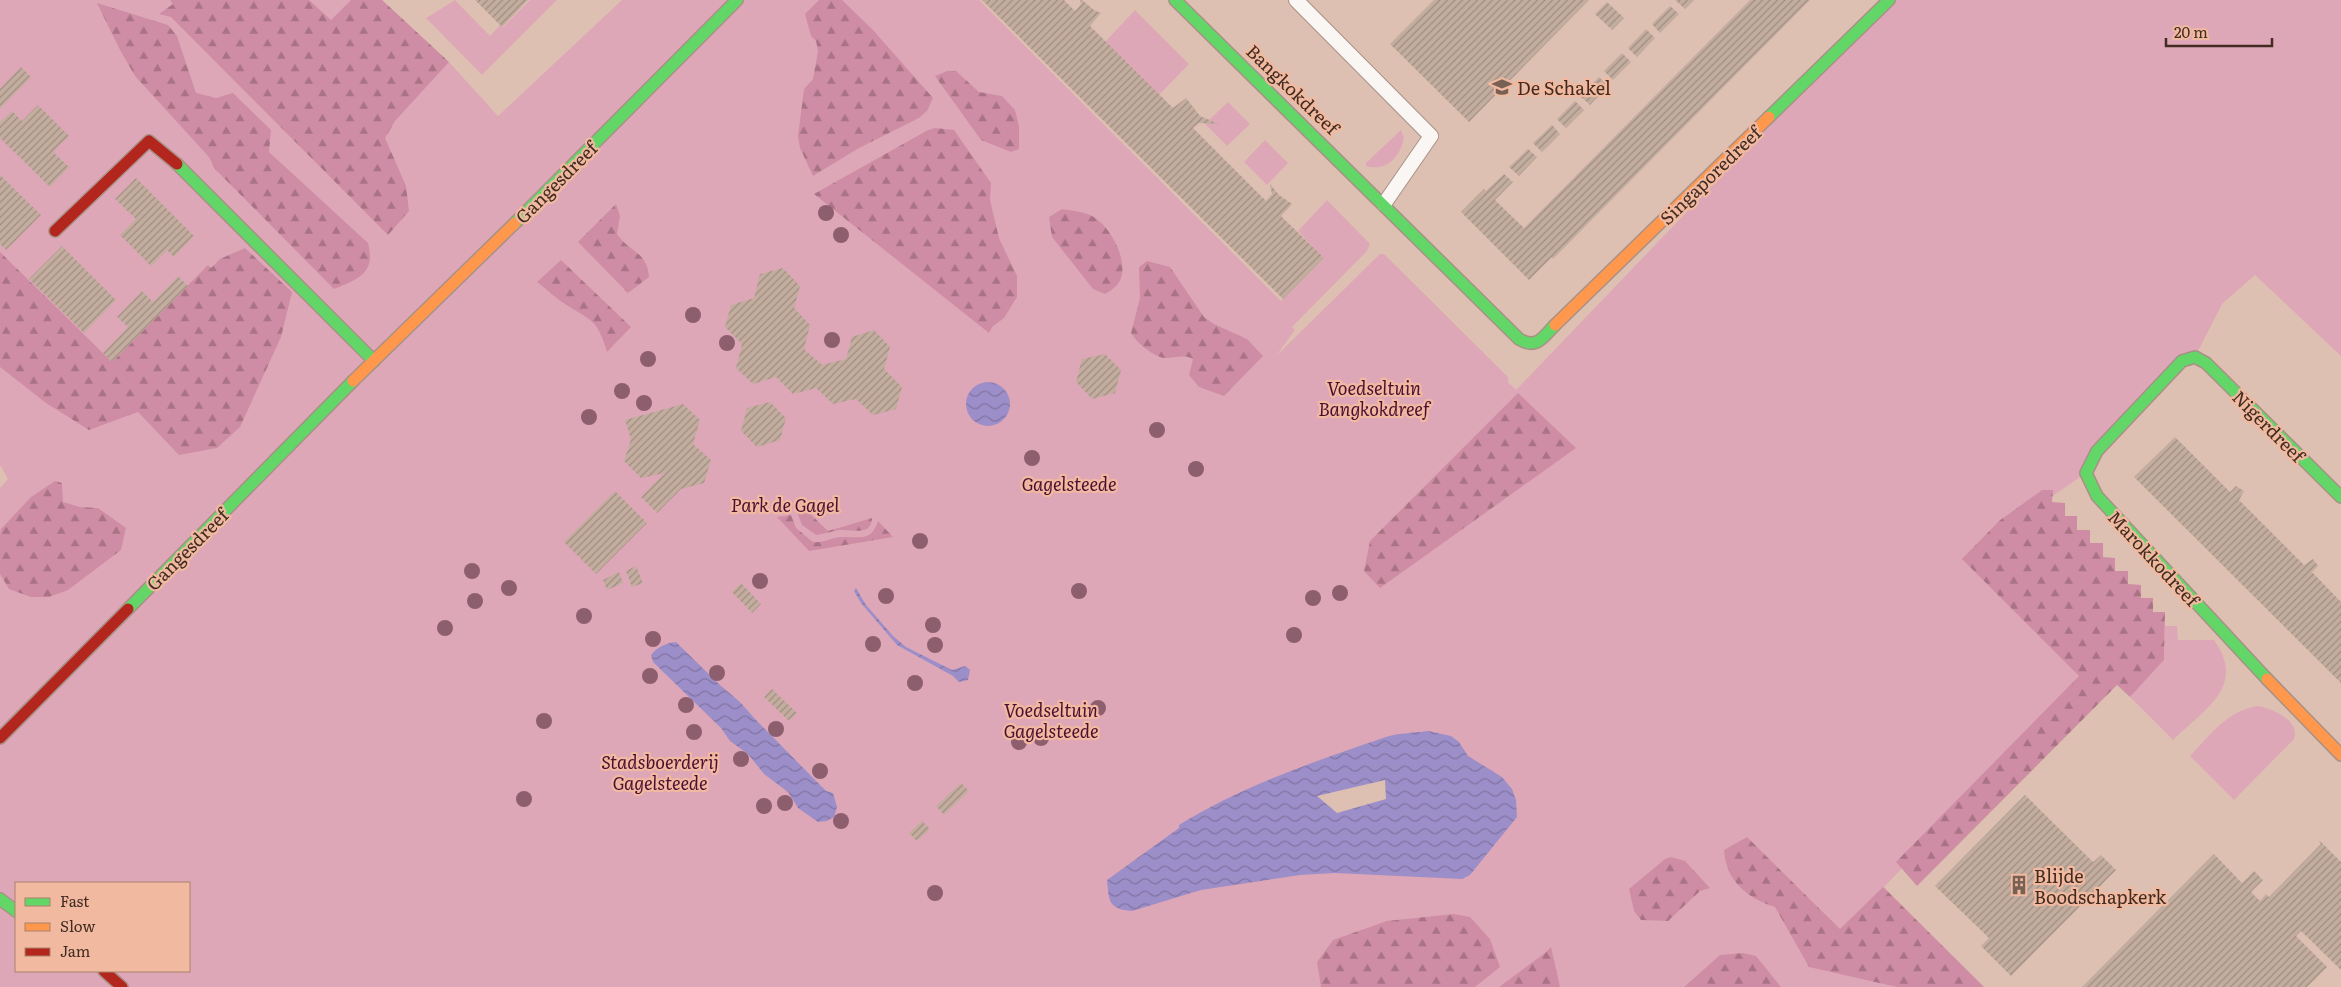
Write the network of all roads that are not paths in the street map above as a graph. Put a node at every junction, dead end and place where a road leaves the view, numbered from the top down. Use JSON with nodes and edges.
{"nodes":[{"id":1,"x":737,"y":0,"type":"edge"},
{"id":2,"x":1175,"y":0,"type":"edge"},
{"id":3,"x":1296,"y":0,"type":"edge"},
{"id":4,"x":1889,"y":0,"type":"edge"},
{"id":5,"x":1384,"y":204,"type":"junction"},
{"id":6,"x":55,"y":231,"type":"dead end"},
{"id":7,"x":1527,"y":344,"type":"joint"},
{"id":8,"x":2195,"y":357,"type":"joint"},
{"id":9,"x":374,"y":360,"type":"junction"},
{"id":10,"x":2341,"y":497,"type":"edge"},
{"id":11,"x":0,"y":738,"type":"edge"},
{"id":12,"x":2341,"y":755,"type":"edge"},
{"id":13,"x":0,"y":899,"type":"edge"},
{"id":14,"x":15,"y":909,"type":"edge"},
{"id":15,"x":105,"y":972,"type":"edge"},
{"id":16,"x":122,"y":987,"type":"edge"}],
"edges":[{"from":1,"to":9,"type":"street","name":"Gangesdreef"},
{"from":2,"to":5,"type":"street","name":"Bangkokdreef"},
{"from":3,"to":5,"type":"lane"},
{"from":4,"to":7,"type":"street","name":"Singaporedreef"},
{"from":5,"to":7,"type":"street","name":"Bangkokdreef"},
{"from":6,"to":9,"type":"street"},
{"from":8,"to":10,"type":"street","name":"Nigerdreef"},
{"from":8,"to":12,"type":"street","name":"Marokkodreef"},
{"from":9,"to":11,"type":"street","name":"Gangesdreef"},
{"from":13,"to":14,"type":"street"},
{"from":15,"to":16,"type":"street"}]}
